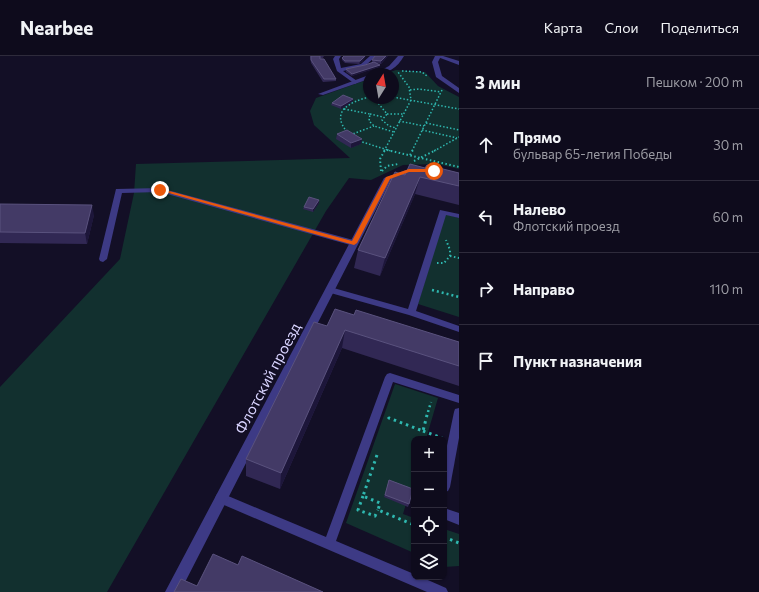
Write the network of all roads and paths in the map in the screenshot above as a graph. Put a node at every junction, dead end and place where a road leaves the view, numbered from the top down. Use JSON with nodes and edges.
{"nodes":[{"id":1,"x":338,"y":56,"type":"edge"},
{"id":2,"x":373,"y":56,"type":"edge"},
{"id":3,"x":401,"y":56,"type":"edge"},
{"id":4,"x":436,"y":59,"type":"edge"},
{"id":5,"x":459,"y":63,"type":"edge"},
{"id":6,"x":394,"y":65,"type":"junction"},
{"id":7,"x":390,"y":68,"type":"edge"},
{"id":8,"x":339,"y":70,"type":"junction"},
{"id":9,"x":363,"y":79,"type":"edge"},
{"id":10,"x":355,"y":82,"type":"junction"},
{"id":11,"x":442,"y":89,"type":"dead end"},
{"id":12,"x":410,"y":90,"type":"junction"},
{"id":13,"x":441,"y":92,"type":"junction"},
{"id":14,"x":459,"y":92,"type":"edge"},
{"id":15,"x":321,"y":94,"type":"dead end"},
{"id":16,"x":399,"y":98,"type":"edge"},
{"id":17,"x":363,"y":99,"type":"edge"},
{"id":18,"x":411,"y":99,"type":"junction"},
{"id":19,"x":379,"y":104,"type":"edge"},
{"id":20,"x":435,"y":104,"type":"junction"},
{"id":21,"x":344,"y":109,"type":"junction"},
{"id":22,"x":459,"y":109,"type":"edge"},
{"id":23,"x":370,"y":114,"type":"junction"},
{"id":24,"x":387,"y":114,"type":"junction"},
{"id":25,"x":404,"y":114,"type":"junction"},
{"id":26,"x":382,"y":117,"type":"junction"},
{"id":27,"x":399,"y":122,"type":"junction"},
{"id":28,"x":426,"y":123,"type":"junction"},
{"id":29,"x":374,"y":126,"type":"junction"},
{"id":30,"x":424,"y":126,"type":"junction"},
{"id":31,"x":396,"y":128,"type":"junction"},
{"id":32,"x":422,"y":130,"type":"junction"},
{"id":33,"x":459,"y":130,"type":"edge"},
{"id":34,"x":394,"y":132,"type":"junction"},
{"id":35,"x":350,"y":135,"type":"junction"},
{"id":36,"x":458,"y":138,"type":"edge"},
{"id":37,"x":384,"y":149,"type":"junction"},
{"id":38,"x":410,"y":155,"type":"junction"},
{"id":39,"x":422,"y":158,"type":"junction"},
{"id":40,"x":459,"y":167,"type":"edge"},
{"id":41,"x":428,"y":171,"type":"edge"},
{"id":42,"x":385,"y":174,"type":"junction"},
{"id":43,"x":459,"y":216,"type":"edge"},
{"id":44,"x":354,"y":243,"type":"junction"},
{"id":45,"x":450,"y":256,"type":"dead end"},
{"id":46,"x":459,"y":258,"type":"edge"},
{"id":47,"x":103,"y":259,"type":"dead end"},
{"id":48,"x":330,"y":290,"type":"junction"},
{"id":49,"x":432,"y":290,"type":"dead end"},
{"id":50,"x":459,"y":297,"type":"edge"},
{"id":51,"x":410,"y":313,"type":"junction"},
{"id":52,"x":459,"y":329,"type":"edge"},
{"id":53,"x":434,"y":391,"type":"junction"},
{"id":54,"x":459,"y":399,"type":"edge"},
{"id":55,"x":459,"y":412,"type":"edge"},
{"id":56,"x":386,"y":425,"type":"dead end"},
{"id":57,"x":423,"y":431,"type":"junction"},
{"id":58,"x":453,"y":442,"type":"junction"},
{"id":59,"x":377,"y":453,"type":"dead end"},
{"id":60,"x":447,"y":472,"type":"edge"},
{"id":61,"x":363,"y":496,"type":"junction"},
{"id":62,"x":221,"y":498,"type":"junction"},
{"id":63,"x":378,"y":510,"type":"junction"},
{"id":64,"x":447,"y":514,"type":"edge"},
{"id":65,"x":459,"y":519,"type":"edge"},
{"id":66,"x":411,"y":524,"type":"edge"},
{"id":67,"x":447,"y":538,"type":"edge"},
{"id":68,"x":459,"y":543,"type":"edge"},
{"id":69,"x":328,"y":544,"type":"junction"},
{"id":70,"x":172,"y":592,"type":"edge"},
{"id":71,"x":442,"y":592,"type":"edge"}],
"edges":[{"from":1,"to":8,"type":"lane"},
{"from":2,"to":8,"type":"lane"},
{"from":3,"to":6,"type":"street"},
{"from":4,"to":5,"type":"lane"},
{"from":4,"to":14,"type":"street"},
{"from":6,"to":7,"type":"street"},
{"from":6,"to":12,"type":"path"},
{"from":8,"to":10,"type":"lane"},
{"from":9,"to":10,"type":"street"},
{"from":10,"to":15,"type":"street"},
{"from":11,"to":13,"type":"path"},
{"from":12,"to":13,"type":"path"},
{"from":12,"to":18,"type":"path"},
{"from":13,"to":20,"type":"path"},
{"from":16,"to":18,"type":"path"},
{"from":17,"to":21,"type":"path"},
{"from":18,"to":20,"type":"path"},
{"from":18,"to":25,"type":"path"},
{"from":19,"to":24,"type":"path"},
{"from":20,"to":22,"type":"path"},
{"from":20,"to":28,"type":"path"},
{"from":21,"to":23,"type":"path"},
{"from":21,"to":35,"type":"path"},
{"from":23,"to":26,"type":"path"},
{"from":23,"to":29,"type":"path"},
{"from":24,"to":25,"type":"path"},
{"from":24,"to":26,"type":"path"},
{"from":25,"to":27,"type":"path"},
{"from":26,"to":31,"type":"path"},
{"from":27,"to":30,"type":"path"},
{"from":27,"to":31,"type":"path"},
{"from":28,"to":30,"type":"path"},
{"from":28,"to":33,"type":"path"},
{"from":29,"to":34,"type":"path"},
{"from":29,"to":35,"type":"path"},
{"from":30,"to":32,"type":"path"},
{"from":31,"to":34,"type":"path"},
{"from":32,"to":36,"type":"path"},
{"from":32,"to":38,"type":"path"},
{"from":34,"to":37,"type":"path"},
{"from":35,"to":37,"type":"path"},
{"from":36,"to":39,"type":"path"},
{"from":37,"to":38,"type":"path"},
{"from":37,"to":42,"type":"path"},
{"from":38,"to":39,"type":"path"},
{"from":39,"to":40,"type":"path"},
{"from":41,"to":42,"type":"street"},
{"from":42,"to":44,"type":"street","name":"Флотский проезд"},
{"from":43,"to":51,"type":"lane"},
{"from":44,"to":47,"type":"lane"},
{"from":44,"to":48,"type":"street","name":"Флотский проезд"},
{"from":45,"to":46,"type":"path"},
{"from":48,"to":51,"type":"lane"},
{"from":48,"to":62,"type":"street","name":"Флотский проезд"},
{"from":49,"to":50,"type":"path"},
{"from":51,"to":52,"type":"lane"},
{"from":53,"to":54,"type":"lane"},
{"from":53,"to":57,"type":"path"},
{"from":53,"to":69,"type":"lane"},
{"from":55,"to":58,"type":"lane"},
{"from":56,"to":57,"type":"path"},
{"from":57,"to":58,"type":"path"},
{"from":58,"to":60,"type":"lane"},
{"from":59,"to":61,"type":"path"},
{"from":61,"to":63,"type":"path"},
{"from":61,"to":63,"type":"path"},
{"from":62,"to":69,"type":"lane"},
{"from":62,"to":70,"type":"street","name":"Флотский проезд"},
{"from":63,"to":66,"type":"path"},
{"from":64,"to":65,"type":"lane"},
{"from":67,"to":68,"type":"path"},
{"from":69,"to":71,"type":"lane"}]}
